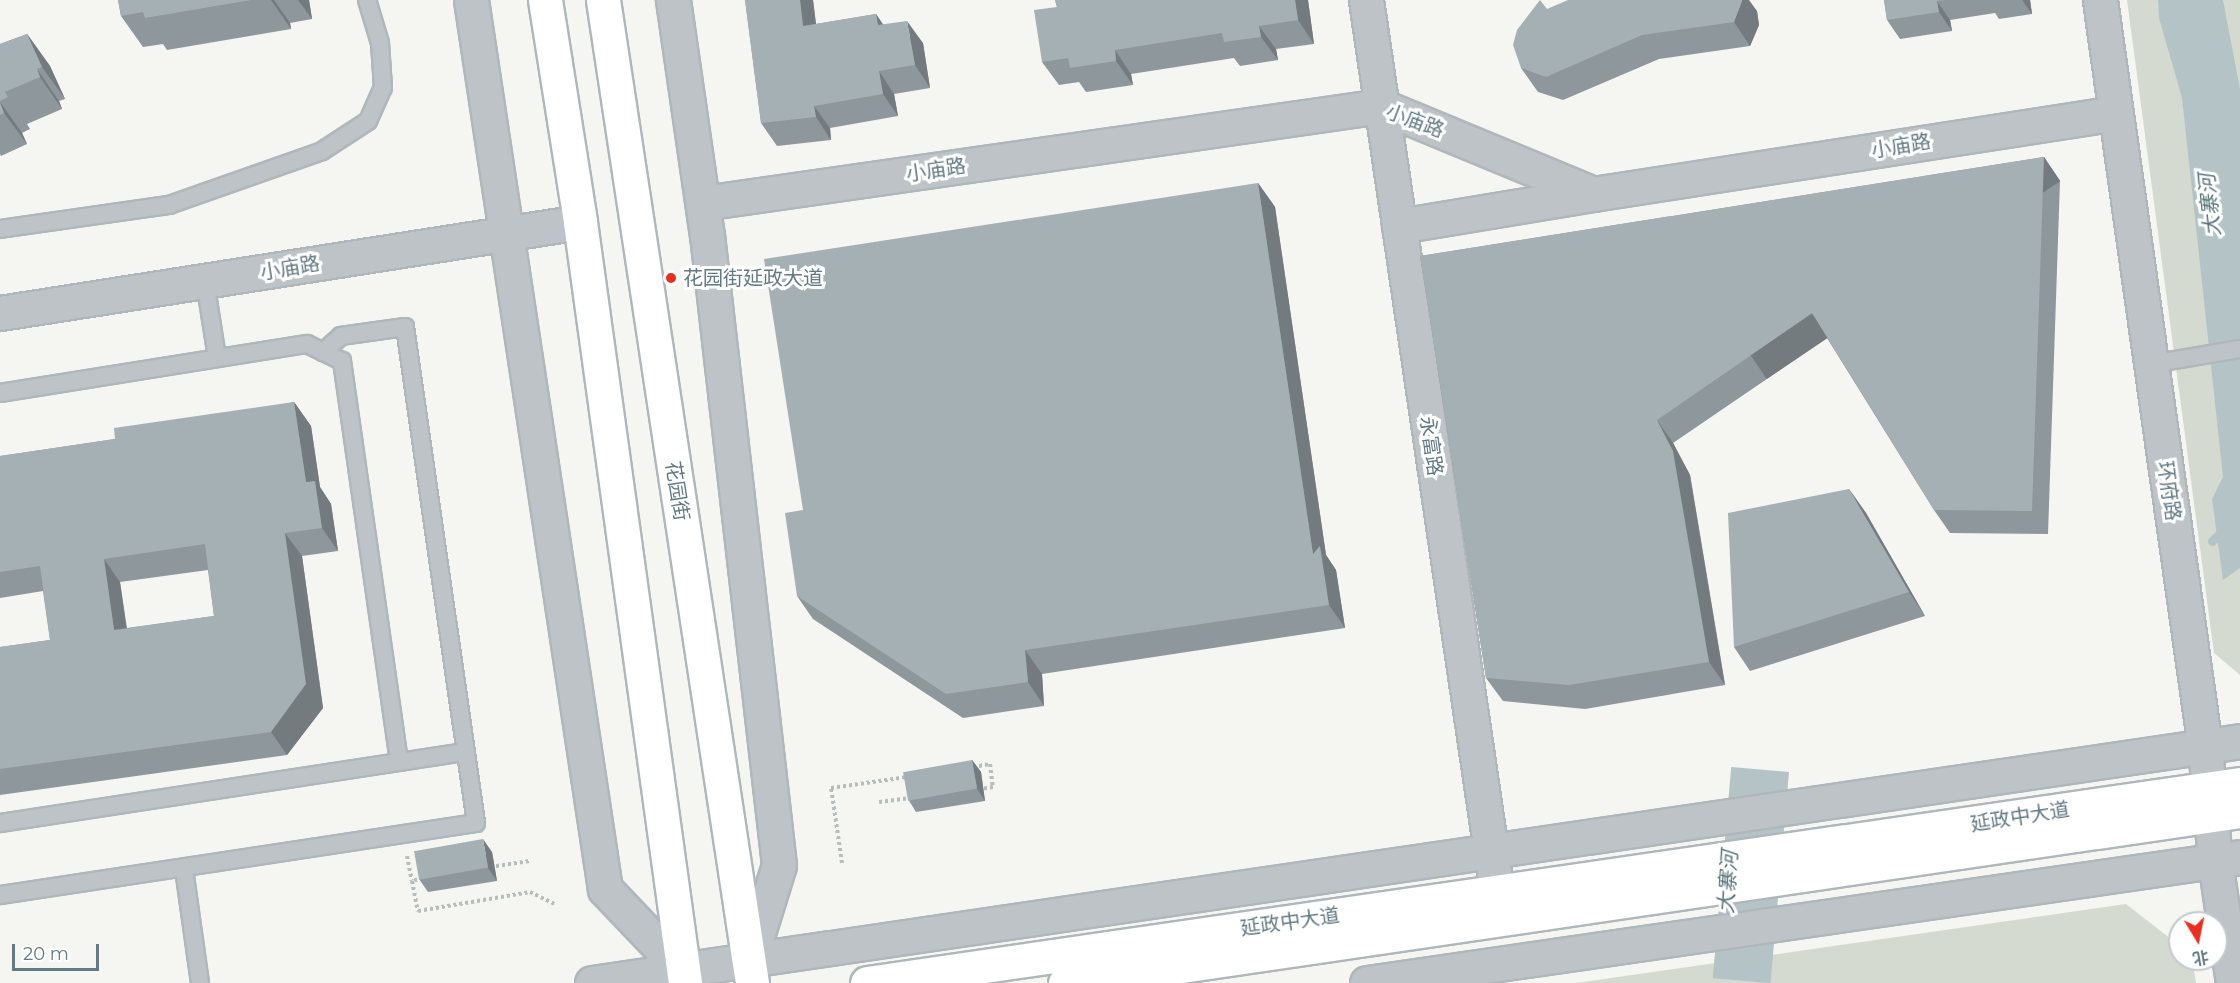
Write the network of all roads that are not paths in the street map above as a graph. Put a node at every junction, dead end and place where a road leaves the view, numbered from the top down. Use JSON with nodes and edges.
{"nodes":[{"id":1,"x":367,"y":0,"type":"edge"},
{"id":2,"x":471,"y":0,"type":"edge"},
{"id":3,"x":545,"y":0,"type":"edge"},
{"id":4,"x":603,"y":0,"type":"edge"},
{"id":5,"x":673,"y":0,"type":"edge"},
{"id":6,"x":1366,"y":0,"type":"edge"},
{"id":7,"x":2100,"y":0,"type":"edge"},
{"id":8,"x":1381,"y":106,"type":"junction"},
{"id":9,"x":2116,"y":113,"type":"junction"},
{"id":10,"x":1593,"y":194,"type":"junction"},
{"id":11,"x":703,"y":203,"type":"junction"},
{"id":12,"x":580,"y":222,"type":"junction"},
{"id":13,"x":1399,"y":226,"type":"junction"},
{"id":14,"x":0,"y":229,"type":"edge"},
{"id":15,"x":505,"y":234,"type":"junction"},
{"id":16,"x":206,"y":281,"type":"junction"},
{"id":17,"x":0,"y":313,"type":"edge"},
{"id":18,"x":2240,"y":349,"type":"edge"},
{"id":19,"x":323,"y":352,"type":"junction"},
{"id":20,"x":218,"y":358,"type":"junction"},
{"id":21,"x":2151,"y":364,"type":"junction"},
{"id":22,"x":0,"y":393,"type":"edge"},
{"id":23,"x":2240,"y":741,"type":"edge"},
{"id":24,"x":2205,"y":747,"type":"junction"},
{"id":25,"x":466,"y":752,"type":"junction"},
{"id":26,"x":399,"y":762,"type":"junction"},
{"id":27,"x":2225,"y":800,"type":"edge"},
{"id":28,"x":0,"y":823,"type":"edge"},
{"id":29,"x":1491,"y":852,"type":"junction"},
{"id":30,"x":2227,"y":859,"type":"edge"},
{"id":31,"x":184,"y":869,"type":"junction"},
{"id":32,"x":1711,"y":875,"type":"junction"},
{"id":33,"x":1497,"y":892,"type":"junction"},
{"id":34,"x":0,"y":895,"type":"edge"},
{"id":35,"x":750,"y":973,"type":"edge"},
{"id":36,"x":684,"y":977,"type":"edge"},
{"id":37,"x":200,"y":983,"type":"edge"},
{"id":38,"x":592,"y":983,"type":"edge"},
{"id":39,"x":867,"y":983,"type":"edge"},
{"id":40,"x":1065,"y":983,"type":"edge"},
{"id":41,"x":1367,"y":983,"type":"edge"},
{"id":42,"x":2232,"y":983,"type":"edge"}],
"edges":[{"from":1,"to":14,"type":"lane"},
{"from":2,"to":15,"type":"street"},
{"from":3,"to":12,"type":"main road"},
{"from":4,"to":35,"type":"main road","name":"花园街"},
{"from":5,"to":11,"type":"street"},
{"from":6,"to":8,"type":"street","name":"永富路"},
{"from":7,"to":9,"type":"street","name":"环府路"},
{"from":8,"to":10,"type":"street","name":"小庙路"},
{"from":8,"to":11,"type":"street","name":"小庙路"},
{"from":8,"to":13,"type":"street","name":"永富路"},
{"from":9,"to":10,"type":"street","name":"小庙路"},
{"from":9,"to":21,"type":"street","name":"环府路"},
{"from":10,"to":13,"type":"street"},
{"from":11,"to":35,"type":"street"},
{"from":12,"to":15,"type":"street","name":"小庙路"},
{"from":12,"to":36,"type":"main road"},
{"from":13,"to":29,"type":"street","name":"永富路"},
{"from":15,"to":16,"type":"street","name":"小庙路"},
{"from":15,"to":36,"type":"street"},
{"from":16,"to":17,"type":"street","name":"小庙路"},
{"from":16,"to":20,"type":"lane"},
{"from":18,"to":21,"type":"lane"},
{"from":19,"to":20,"type":"lane"},
{"from":19,"to":25,"type":"lane"},
{"from":19,"to":26,"type":"lane"},
{"from":20,"to":22,"type":"lane"},
{"from":21,"to":24,"type":"street","name":"环府路"},
{"from":23,"to":24,"type":"street"},
{"from":24,"to":27,"type":"street","name":"环府路"},
{"from":24,"to":29,"type":"street"},
{"from":25,"to":26,"type":"lane"},
{"from":25,"to":31,"type":"lane"},
{"from":26,"to":28,"type":"lane"},
{"from":27,"to":30,"type":"street","name":"环府路"},
{"from":27,"to":32,"type":"main road","name":"延政中大道"},
{"from":29,"to":33,"type":"street","name":"永富路"},
{"from":29,"to":35,"type":"street"},
{"from":30,"to":41,"type":"street"},
{"from":30,"to":42,"type":"street","name":"环府路"},
{"from":31,"to":34,"type":"lane"},
{"from":31,"to":37,"type":"lane"},
{"from":32,"to":33,"type":"main road","name":"延政中大道"},
{"from":32,"to":40,"type":"main road","name":"延政中大道"},
{"from":33,"to":39,"type":"main road","name":"延政中大道"},
{"from":35,"to":36,"type":"street"},
{"from":36,"to":38,"type":"street"}]}
